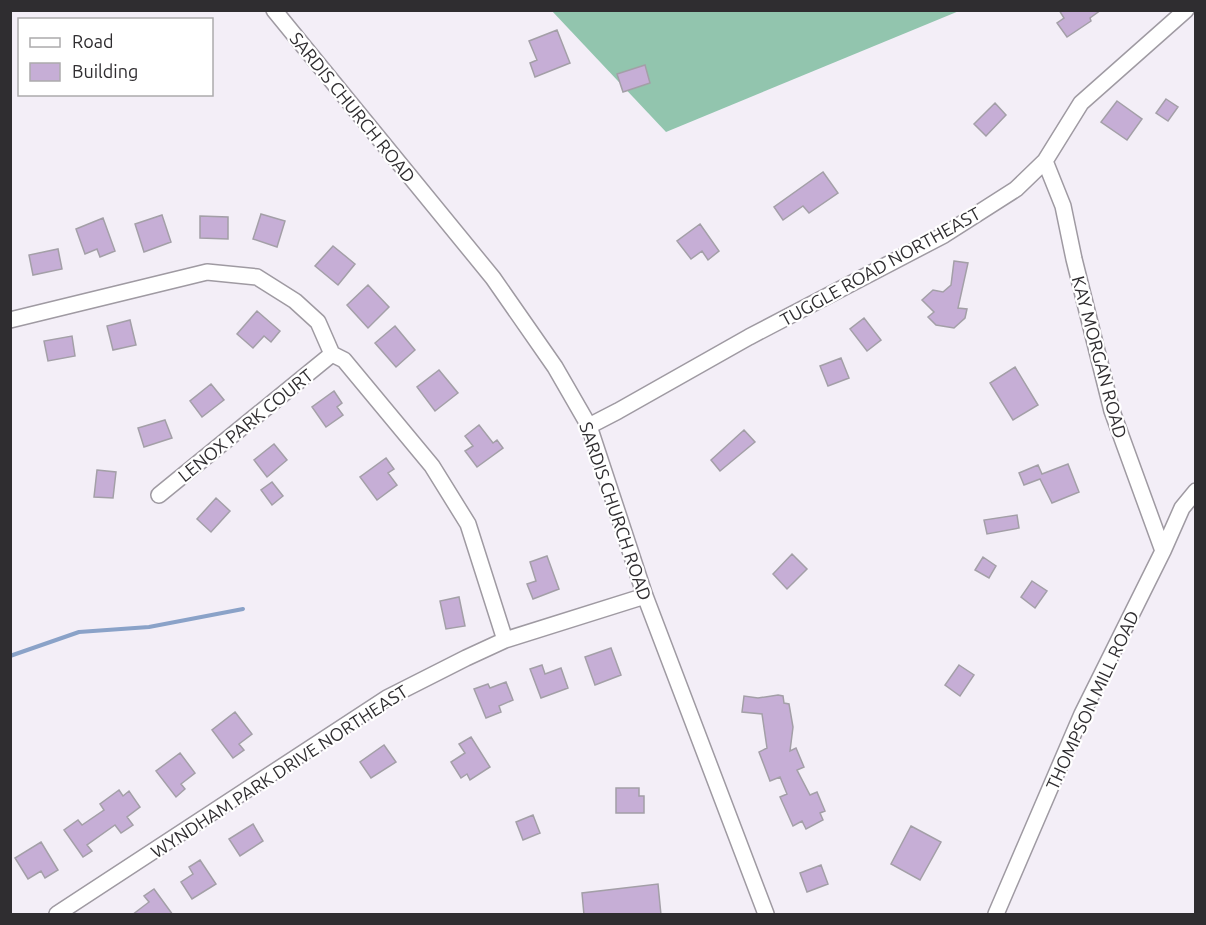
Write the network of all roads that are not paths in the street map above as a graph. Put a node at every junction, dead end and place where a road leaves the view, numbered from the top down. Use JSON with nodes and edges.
{"nodes":[{"id":1,"x":274,"y":10,"type":"edge"},
{"id":2,"x":1186,"y":10,"type":"edge"},
{"id":3,"x":1045,"y":161,"type":"junction"},
{"id":4,"x":10,"y":320,"type":"edge"},
{"id":5,"x":332,"y":354,"type":"junction"},
{"id":6,"x":589,"y":426,"type":"junction"},
{"id":7,"x":1196,"y":491,"type":"edge"},
{"id":8,"x":159,"y":495,"type":"dead end"},
{"id":9,"x":1163,"y":551,"type":"junction"},
{"id":10,"x":645,"y":596,"type":"junction"},
{"id":11,"x":505,"y":640,"type":"junction"},
{"id":12,"x":57,"y":915,"type":"edge"},
{"id":13,"x":766,"y":915,"type":"edge"},
{"id":14,"x":996,"y":915,"type":"edge"}],
"edges":[{"from":1,"to":6,"type":"street","name":"SARDIS CHURCH ROAD"},
{"from":2,"to":3,"type":"street","name":"TUGGLE ROAD NORTHEAST"},
{"from":3,"to":6,"type":"street","name":"TUGGLE ROAD NORTHEAST"},
{"from":3,"to":9,"type":"street","name":"KAY MORGAN ROAD"},
{"from":4,"to":5,"type":"street"},
{"from":5,"to":8,"type":"street","name":"LENOX PARK COURT"},
{"from":5,"to":11,"type":"street"},
{"from":6,"to":10,"type":"street","name":"SARDIS CHURCH ROAD"},
{"from":7,"to":9,"type":"street","name":"THOMPSON MILL ROAD"},
{"from":9,"to":14,"type":"street","name":"THOMPSON MILL ROAD"},
{"from":10,"to":11,"type":"street","name":"WYNDHAM PARK DRIVE NORTHEAST"},
{"from":10,"to":13,"type":"street","name":"SARDIS CHURCH ROAD"},
{"from":11,"to":12,"type":"street","name":"WYNDHAM PARK DRIVE NORTHEAST"}]}
